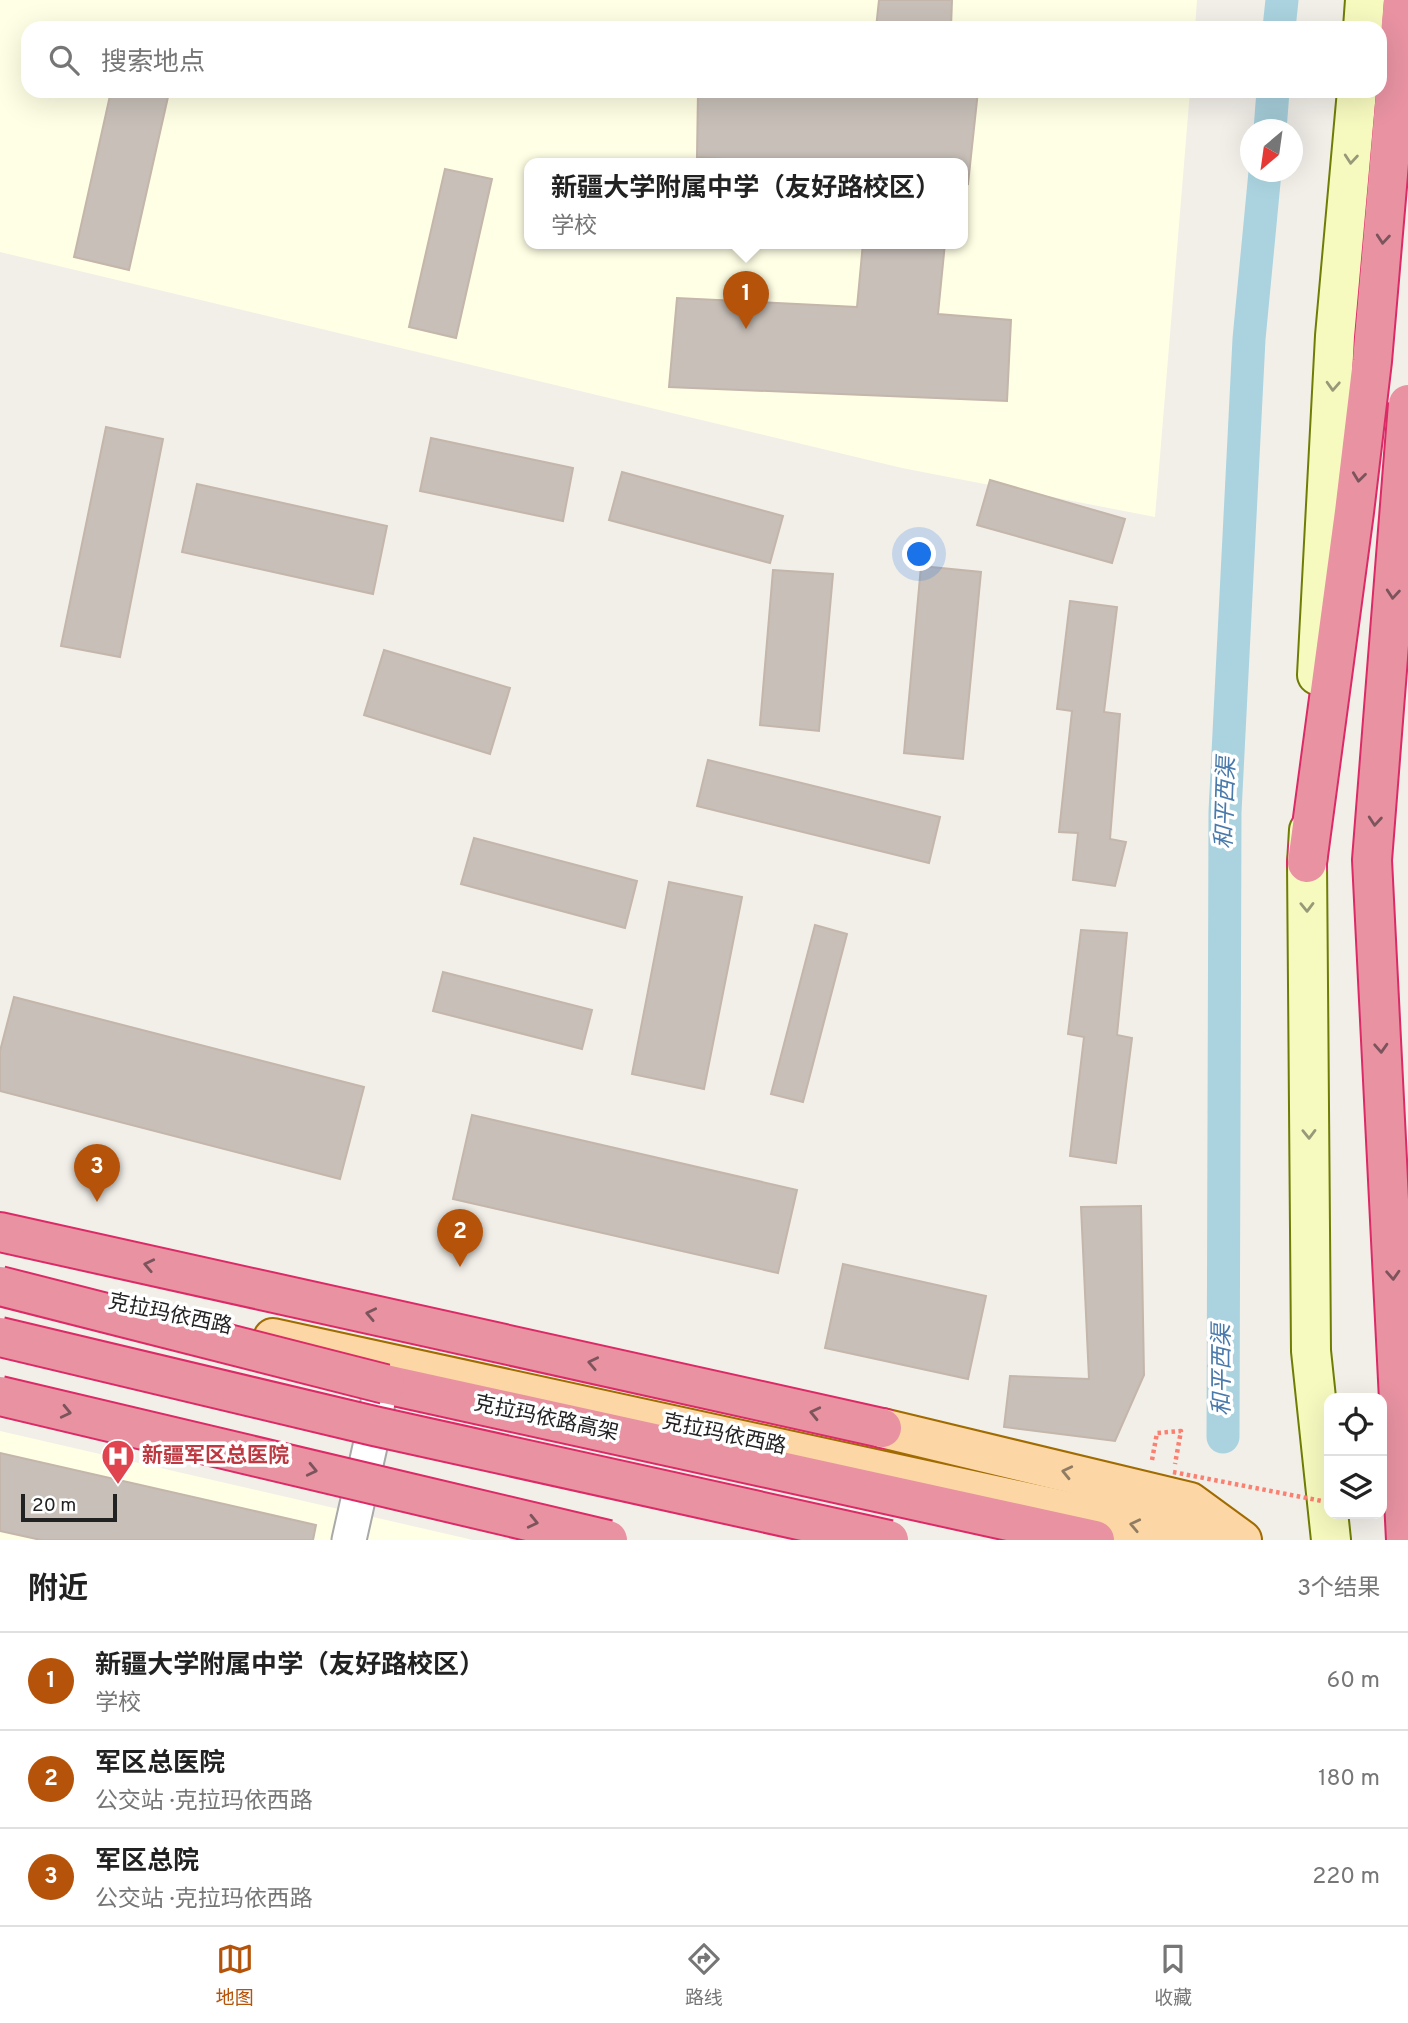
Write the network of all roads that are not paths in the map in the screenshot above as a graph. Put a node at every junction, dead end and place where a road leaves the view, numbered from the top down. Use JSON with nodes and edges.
{"nodes":[{"id":1,"x":1365,"y":0,"type":"edge"},
{"id":2,"x":1403,"y":0,"type":"edge"},
{"id":3,"x":1364,"y":21,"type":"edge"},
{"id":4,"x":1356,"y":98,"type":"edge"},
{"id":5,"x":1408,"y":404,"type":"edge"},
{"id":6,"x":1307,"y":863,"type":"junction"},
{"id":7,"x":0,"y":1232,"type":"edge"},
{"id":8,"x":0,"y":1279,"type":"edge"},
{"id":9,"x":0,"y":1286,"type":"edge"},
{"id":10,"x":0,"y":1336,"type":"edge"},
{"id":11,"x":0,"y":1353,"type":"edge"},
{"id":12,"x":385,"y":1362,"type":"junction"},
{"id":13,"x":0,"y":1396,"type":"edge"},
{"id":14,"x":882,"y":1428,"type":"joint"},
{"id":15,"x":372,"y":1442,"type":"junction"},
{"id":16,"x":349,"y":1540,"type":"edge"},
{"id":17,"x":608,"y":1540,"type":"edge"},
{"id":18,"x":810,"y":1540,"type":"edge"},
{"id":19,"x":889,"y":1540,"type":"edge"},
{"id":20,"x":1096,"y":1540,"type":"edge"},
{"id":21,"x":1201,"y":1540,"type":"edge"},
{"id":22,"x":1242,"y":1540,"type":"edge"},
{"id":23,"x":1331,"y":1540,"type":"edge"},
{"id":24,"x":1406,"y":1540,"type":"edge"}],
"edges":[{"from":1,"to":3,"type":"main road"},
{"from":2,"to":6,"type":"highway","one_way":true},
{"from":4,"to":6,"type":"main road","one_way":true},
{"from":5,"to":24,"type":"highway","one_way":true,"bridge":true},
{"from":6,"to":23,"type":"main road","one_way":true},
{"from":14,"to":7,"type":"highway","one_way":true},
{"from":8,"to":12,"type":"main road","name":"克拉玛依西路"},
{"from":9,"to":20,"type":"highway","name":"克拉玛依路高架","bridge":true},
{"from":10,"to":19,"type":"highway","name":"克拉玛依路高架","bridge":true},
{"from":11,"to":15,"type":"main road"},
{"from":12,"to":15,"type":"street"},
{"from":21,"to":12,"type":"main road","name":"克拉玛依西路","one_way":true},
{"from":13,"to":17,"type":"highway","one_way":true,"bridge":true},
{"from":22,"to":14,"type":"main road","one_way":true},
{"from":15,"to":16,"type":"street"},
{"from":15,"to":18,"type":"main road"}]}
